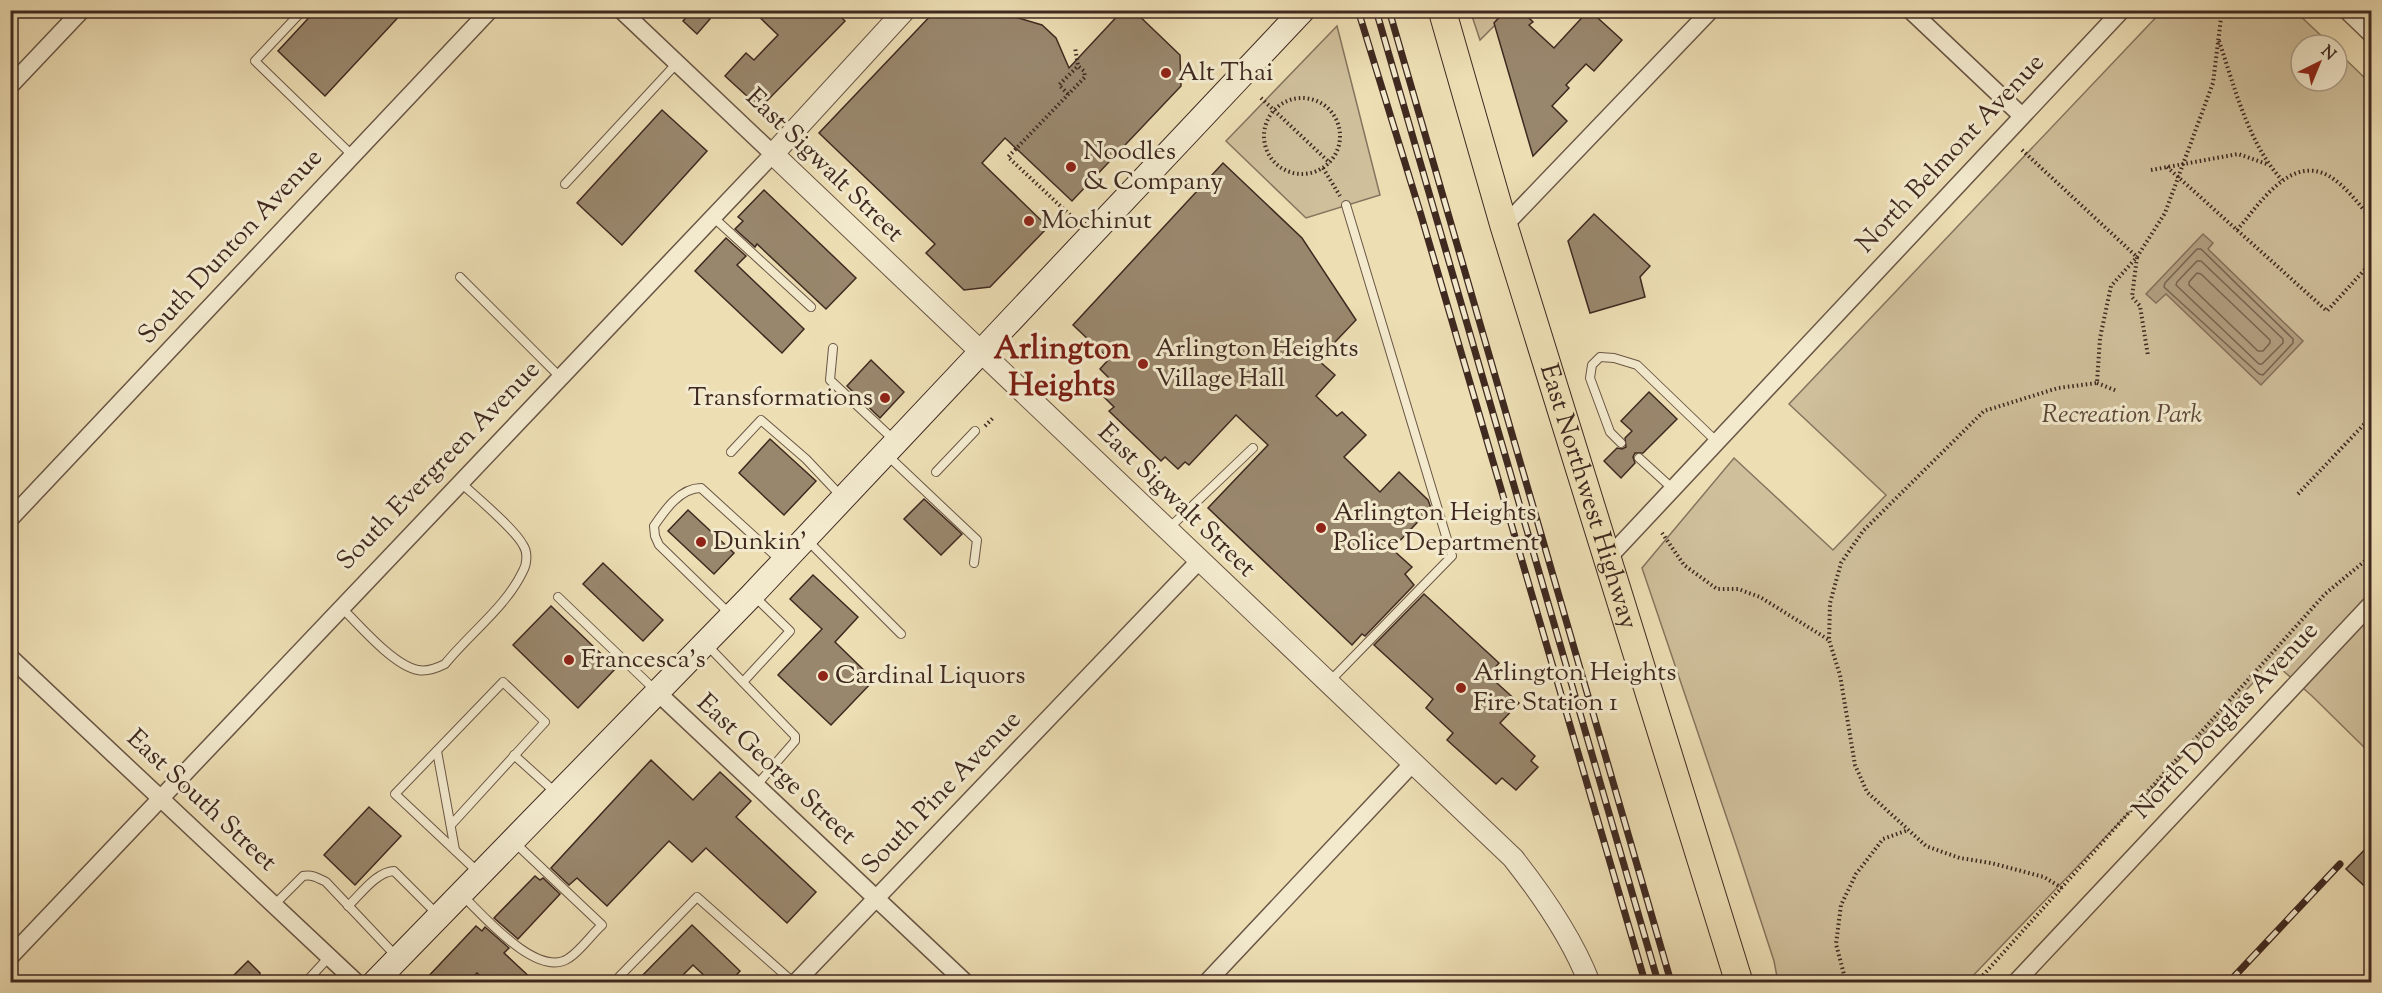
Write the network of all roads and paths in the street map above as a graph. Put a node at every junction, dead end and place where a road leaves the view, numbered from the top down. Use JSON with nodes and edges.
{"nodes":[{"id":1,"x":82,"y":10,"type":"edge"},
{"id":2,"x":303,"y":10,"type":"edge"},
{"id":3,"x":621,"y":10,"type":"edge"},
{"id":4,"x":905,"y":10,"type":"edge"},
{"id":5,"x":1303,"y":10,"type":"edge"},
{"id":6,"x":1442,"y":10,"type":"edge"},
{"id":7,"x":1711,"y":10,"type":"edge"},
{"id":8,"x":1910,"y":10,"type":"edge"},
{"id":9,"x":2122,"y":10,"type":"edge"},
{"id":10,"x":2222,"y":10,"type":"edge"},
{"id":11,"x":2346,"y":10,"type":"edge"},
{"id":12,"x":486,"y":12,"type":"edge"},
{"id":13,"x":2372,"y":35,"type":"edge"},
{"id":14,"x":2218,"y":41,"type":"junction"},
{"id":15,"x":1076,"y":47,"type":"dead end"},
{"id":16,"x":677,"y":63,"type":"junction"},
{"id":17,"x":1078,"y":66,"type":"junction"},
{"id":18,"x":10,"y":86,"type":"edge"},
{"id":19,"x":1068,"y":94,"type":"junction"},
{"id":20,"x":1261,"y":98,"type":"dead end"},
{"id":21,"x":1273,"y":110,"type":"junction"},
{"id":22,"x":2022,"y":116,"type":"junction"},
{"id":23,"x":2022,"y":150,"type":"dead end"},
{"id":24,"x":773,"y":154,"type":"junction"},
{"id":25,"x":352,"y":156,"type":"junction"},
{"id":26,"x":2185,"y":162,"type":"junction"},
{"id":27,"x":1330,"y":163,"type":"junction"},
{"id":28,"x":2267,"y":164,"type":"junction"},
{"id":29,"x":2167,"y":167,"type":"junction"},
{"id":30,"x":1323,"y":168,"type":"junction"},
{"id":31,"x":2151,"y":170,"type":"dead end"},
{"id":32,"x":2179,"y":177,"type":"junction"},
{"id":33,"x":2282,"y":180,"type":"junction"},
{"id":34,"x":565,"y":184,"type":"dead end"},
{"id":35,"x":1346,"y":205,"type":"joint"},
{"id":36,"x":1070,"y":215,"type":"dead end"},
{"id":37,"x":713,"y":217,"type":"junction"},
{"id":38,"x":2372,"y":219,"type":"edge"},
{"id":39,"x":1504,"y":226,"type":"junction"},
{"id":40,"x":2237,"y":230,"type":"junction"},
{"id":41,"x":2137,"y":257,"type":"junction"},
{"id":42,"x":2372,"y":259,"type":"edge"},
{"id":43,"x":460,"y":277,"type":"dead end"},
{"id":44,"x":811,"y":307,"type":"dead end"},
{"id":45,"x":833,"y":348,"type":"dead end"},
{"id":46,"x":981,"y":353,"type":"junction"},
{"id":47,"x":2148,"y":356,"type":"dead end"},
{"id":48,"x":560,"y":377,"type":"junction"},
{"id":49,"x":2097,"y":383,"type":"junction"},
{"id":50,"x":2117,"y":391,"type":"dead end"},
{"id":51,"x":2372,"y":416,"type":"edge"},
{"id":52,"x":975,"y":431,"type":"dead end"},
{"id":53,"x":1621,"y":442,"type":"dead end"},
{"id":54,"x":1717,"y":442,"type":"junction"},
{"id":55,"x":891,"y":448,"type":"junction"},
{"id":56,"x":1252,"y":448,"type":"dead end"},
{"id":57,"x":731,"y":452,"type":"dead end"},
{"id":58,"x":1639,"y":458,"type":"dead end"},
{"id":59,"x":936,"y":472,"type":"dead end"},
{"id":60,"x":460,"y":482,"type":"junction"},
{"id":61,"x":1673,"y":489,"type":"junction"},
{"id":62,"x":2298,"y":494,"type":"dead end"},
{"id":63,"x":844,"y":498,"type":"junction"},
{"id":64,"x":10,"y":519,"type":"edge"},
{"id":65,"x":1167,"y":530,"type":"junction"},
{"id":66,"x":1662,"y":533,"type":"dead end"},
{"id":67,"x":805,"y":539,"type":"junction"},
{"id":68,"x":2372,"y":555,"type":"edge"},
{"id":69,"x":1609,"y":556,"type":"junction"},
{"id":70,"x":1199,"y":561,"type":"junction"},
{"id":71,"x":783,"y":562,"type":"junction"},
{"id":72,"x":974,"y":563,"type":"dead end"},
{"id":73,"x":752,"y":595,"type":"junction"},
{"id":74,"x":558,"y":597,"type":"dead end"},
{"id":75,"x":2372,"y":603,"type":"edge"},
{"id":76,"x":341,"y":607,"type":"junction"},
{"id":77,"x":732,"y":616,"type":"junction"},
{"id":78,"x":901,"y":633,"type":"dead end"},
{"id":79,"x":1829,"y":640,"type":"junction"},
{"id":80,"x":705,"y":643,"type":"junction"},
{"id":81,"x":10,"y":657,"type":"edge"},
{"id":82,"x":743,"y":682,"type":"junction"},
{"id":83,"x":1328,"y":684,"type":"junction"},
{"id":84,"x":658,"y":693,"type":"junction"},
{"id":85,"x":437,"y":751,"type":"junction"},
{"id":86,"x":514,"y":755,"type":"junction"},
{"id":87,"x":1412,"y":764,"type":"junction"},
{"id":88,"x":756,"y":786,"type":"junction"},
{"id":89,"x":558,"y":795,"type":"junction"},
{"id":90,"x":160,"y":798,"type":"junction"},
{"id":91,"x":451,"y":825,"type":"junction"},
{"id":92,"x":1908,"y":830,"type":"junction"},
{"id":93,"x":513,"y":841,"type":"junction"},
{"id":94,"x":455,"y":849,"type":"junction"},
{"id":95,"x":480,"y":874,"type":"junction"},
{"id":96,"x":2062,"y":888,"type":"junction"},
{"id":97,"x":461,"y":894,"type":"junction"},
{"id":98,"x":876,"y":899,"type":"junction"},
{"id":99,"x":274,"y":905,"type":"junction"},
{"id":100,"x":348,"y":906,"type":"junction"},
{"id":101,"x":439,"y":916,"type":"junction"},
{"id":102,"x":10,"y":957,"type":"edge"},
{"id":103,"x":329,"y":957,"type":"junction"},
{"id":104,"x":390,"y":973,"type":"edge"},
{"id":105,"x":306,"y":982,"type":"edge"},
{"id":106,"x":357,"y":982,"type":"edge"},
{"id":107,"x":614,"y":982,"type":"edge"},
{"id":108,"x":794,"y":982,"type":"edge"},
{"id":109,"x":965,"y":982,"type":"edge"},
{"id":110,"x":1207,"y":982,"type":"edge"},
{"id":111,"x":1589,"y":982,"type":"edge"},
{"id":112,"x":1739,"y":982,"type":"edge"},
{"id":113,"x":1846,"y":982,"type":"edge"},
{"id":114,"x":1977,"y":982,"type":"edge"},
{"id":115,"x":2016,"y":982,"type":"edge"}],
"edges":[{"from":1,"to":18,"type":"street"},
{"from":2,"to":25,"type":"lane"},
{"from":3,"to":16,"type":"street","name":"East Sigwalt Street"},
{"from":4,"to":24,"type":"street","name":"South Evergreen Avenue"},
{"from":5,"to":46,"type":"main road"},
{"from":6,"to":39,"type":"main road","name":"East Northwest Highway"},
{"from":7,"to":39,"type":"street"},
{"from":8,"to":22,"type":"street"},
{"from":9,"to":22,"type":"street","name":"North Belmont Avenue"},
{"from":10,"to":14,"type":"path"},
{"from":11,"to":13,"type":"street"},
{"from":12,"to":25,"type":"street","name":"South Dunton Avenue"},
{"from":14,"to":26,"type":"path"},
{"from":14,"to":28,"type":"path"},
{"from":15,"to":17,"type":"path"},
{"from":16,"to":24,"type":"street","name":"East Sigwalt Street"},
{"from":16,"to":34,"type":"lane"},
{"from":17,"to":19,"type":"path"},
{"from":17,"to":19,"type":"path"},
{"from":19,"to":36,"type":"path"},
{"from":20,"to":21,"type":"path"},
{"from":21,"to":27,"type":"path"},
{"from":21,"to":27,"type":"path"},
{"from":21,"to":30,"type":"path"},
{"from":22,"to":54,"type":"street","name":"North Belmont Avenue"},
{"from":23,"to":41,"type":"path"},
{"from":24,"to":37,"type":"street","name":"South Evergreen Avenue"},
{"from":24,"to":46,"type":"street","name":"East Sigwalt Street"},
{"from":25,"to":64,"type":"street","name":"South Dunton Avenue"},
{"from":26,"to":28,"type":"path"},
{"from":26,"to":29,"type":"path"},
{"from":26,"to":32,"type":"path"},
{"from":27,"to":30,"type":"path"},
{"from":28,"to":33,"type":"path"},
{"from":29,"to":31,"type":"path"},
{"from":29,"to":32,"type":"path"},
{"from":30,"to":35,"type":"path"},
{"from":32,"to":40,"type":"path"},
{"from":32,"to":41,"type":"path"},
{"from":33,"to":38,"type":"path"},
{"from":33,"to":40,"type":"path"},
{"from":35,"to":83,"type":"lane"},
{"from":37,"to":44,"type":"lane"},
{"from":37,"to":48,"type":"street","name":"South Evergreen Avenue"},
{"from":39,"to":69,"type":"main road","name":"East Northwest Highway"},
{"from":40,"to":42,"type":"path"},
{"from":41,"to":47,"type":"path"},
{"from":41,"to":49,"type":"path"},
{"from":43,"to":48,"type":"lane"},
{"from":45,"to":55,"type":"lane"},
{"from":46,"to":55,"type":"main road"},
{"from":46,"to":65,"type":"street","name":"East Sigwalt Street"},
{"from":48,"to":60,"type":"street","name":"South Evergreen Avenue"},
{"from":49,"to":50,"type":"path"},
{"from":49,"to":79,"type":"path"},
{"from":51,"to":62,"type":"path"},
{"from":52,"to":59,"type":"lane"},
{"from":53,"to":54,"type":"lane"},
{"from":54,"to":61,"type":"street","name":"North Belmont Avenue"},
{"from":55,"to":63,"type":"main road"},
{"from":55,"to":72,"type":"lane"},
{"from":56,"to":65,"type":"lane"},
{"from":57,"to":63,"type":"lane"},
{"from":58,"to":61,"type":"lane"},
{"from":60,"to":76,"type":"street","name":"South Evergreen Avenue"},
{"from":60,"to":76,"type":"lane"},
{"from":61,"to":69,"type":"street","name":"North Belmont Avenue"},
{"from":63,"to":67,"type":"main road"},
{"from":65,"to":70,"type":"street","name":"East Sigwalt Street"},
{"from":66,"to":79,"type":"path"},
{"from":67,"to":71,"type":"main road"},
{"from":67,"to":78,"type":"lane"},
{"from":68,"to":96,"type":"path"},
{"from":69,"to":112,"type":"main road","name":"East Northwest Highway"},
{"from":70,"to":83,"type":"street","name":"East Sigwalt Street"},
{"from":70,"to":98,"type":"street","name":"South Pine Avenue"},
{"from":71,"to":73,"type":"main road"},
{"from":71,"to":77,"type":"lane"},
{"from":73,"to":77,"type":"main road"},
{"from":73,"to":82,"type":"lane"},
{"from":74,"to":84,"type":"lane"},
{"from":75,"to":115,"type":"street","name":"North Douglas Avenue"},
{"from":76,"to":90,"type":"street","name":"South Evergreen Avenue"},
{"from":77,"to":80,"type":"main road"},
{"from":79,"to":92,"type":"path"},
{"from":80,"to":82,"type":"lane"},
{"from":80,"to":84,"type":"main road"},
{"from":81,"to":90,"type":"street","name":"East South Street"},
{"from":82,"to":88,"type":"lane"},
{"from":83,"to":87,"type":"street","name":"East Sigwalt Street"},
{"from":84,"to":88,"type":"street","name":"East George Street"},
{"from":84,"to":89,"type":"main road"},
{"from":85,"to":86,"type":"lane"},
{"from":85,"to":91,"type":"lane"},
{"from":85,"to":94,"type":"lane"},
{"from":86,"to":89,"type":"lane"},
{"from":86,"to":91,"type":"lane"},
{"from":87,"to":110,"type":"street"},
{"from":87,"to":111,"type":"street","name":"East Sigwalt Street"},
{"from":88,"to":98,"type":"street","name":"East George Street"},
{"from":89,"to":93,"type":"main road"},
{"from":90,"to":99,"type":"street","name":"East South Street"},
{"from":90,"to":102,"type":"street","name":"South Evergreen Avenue"},
{"from":91,"to":94,"type":"lane"},
{"from":92,"to":96,"type":"path"},
{"from":92,"to":113,"type":"path"},
{"from":93,"to":95,"type":"main road"},
{"from":93,"to":97,"type":"lane"},
{"from":94,"to":95,"type":"lane"},
{"from":95,"to":97,"type":"main road"},
{"from":96,"to":114,"type":"path"},
{"from":97,"to":101,"type":"main road"},
{"from":98,"to":108,"type":"street","name":"South Pine Avenue"},
{"from":98,"to":109,"type":"street","name":"East George Street"},
{"from":99,"to":100,"type":"lane"},
{"from":99,"to":103,"type":"street","name":"East South Street"},
{"from":100,"to":101,"type":"lane"},
{"from":100,"to":104,"type":"lane"},
{"from":101,"to":104,"type":"main road"},
{"from":103,"to":105,"type":"lane"},
{"from":103,"to":106,"type":"street","name":"East South Street"},
{"from":107,"to":108,"type":"lane"}]}
